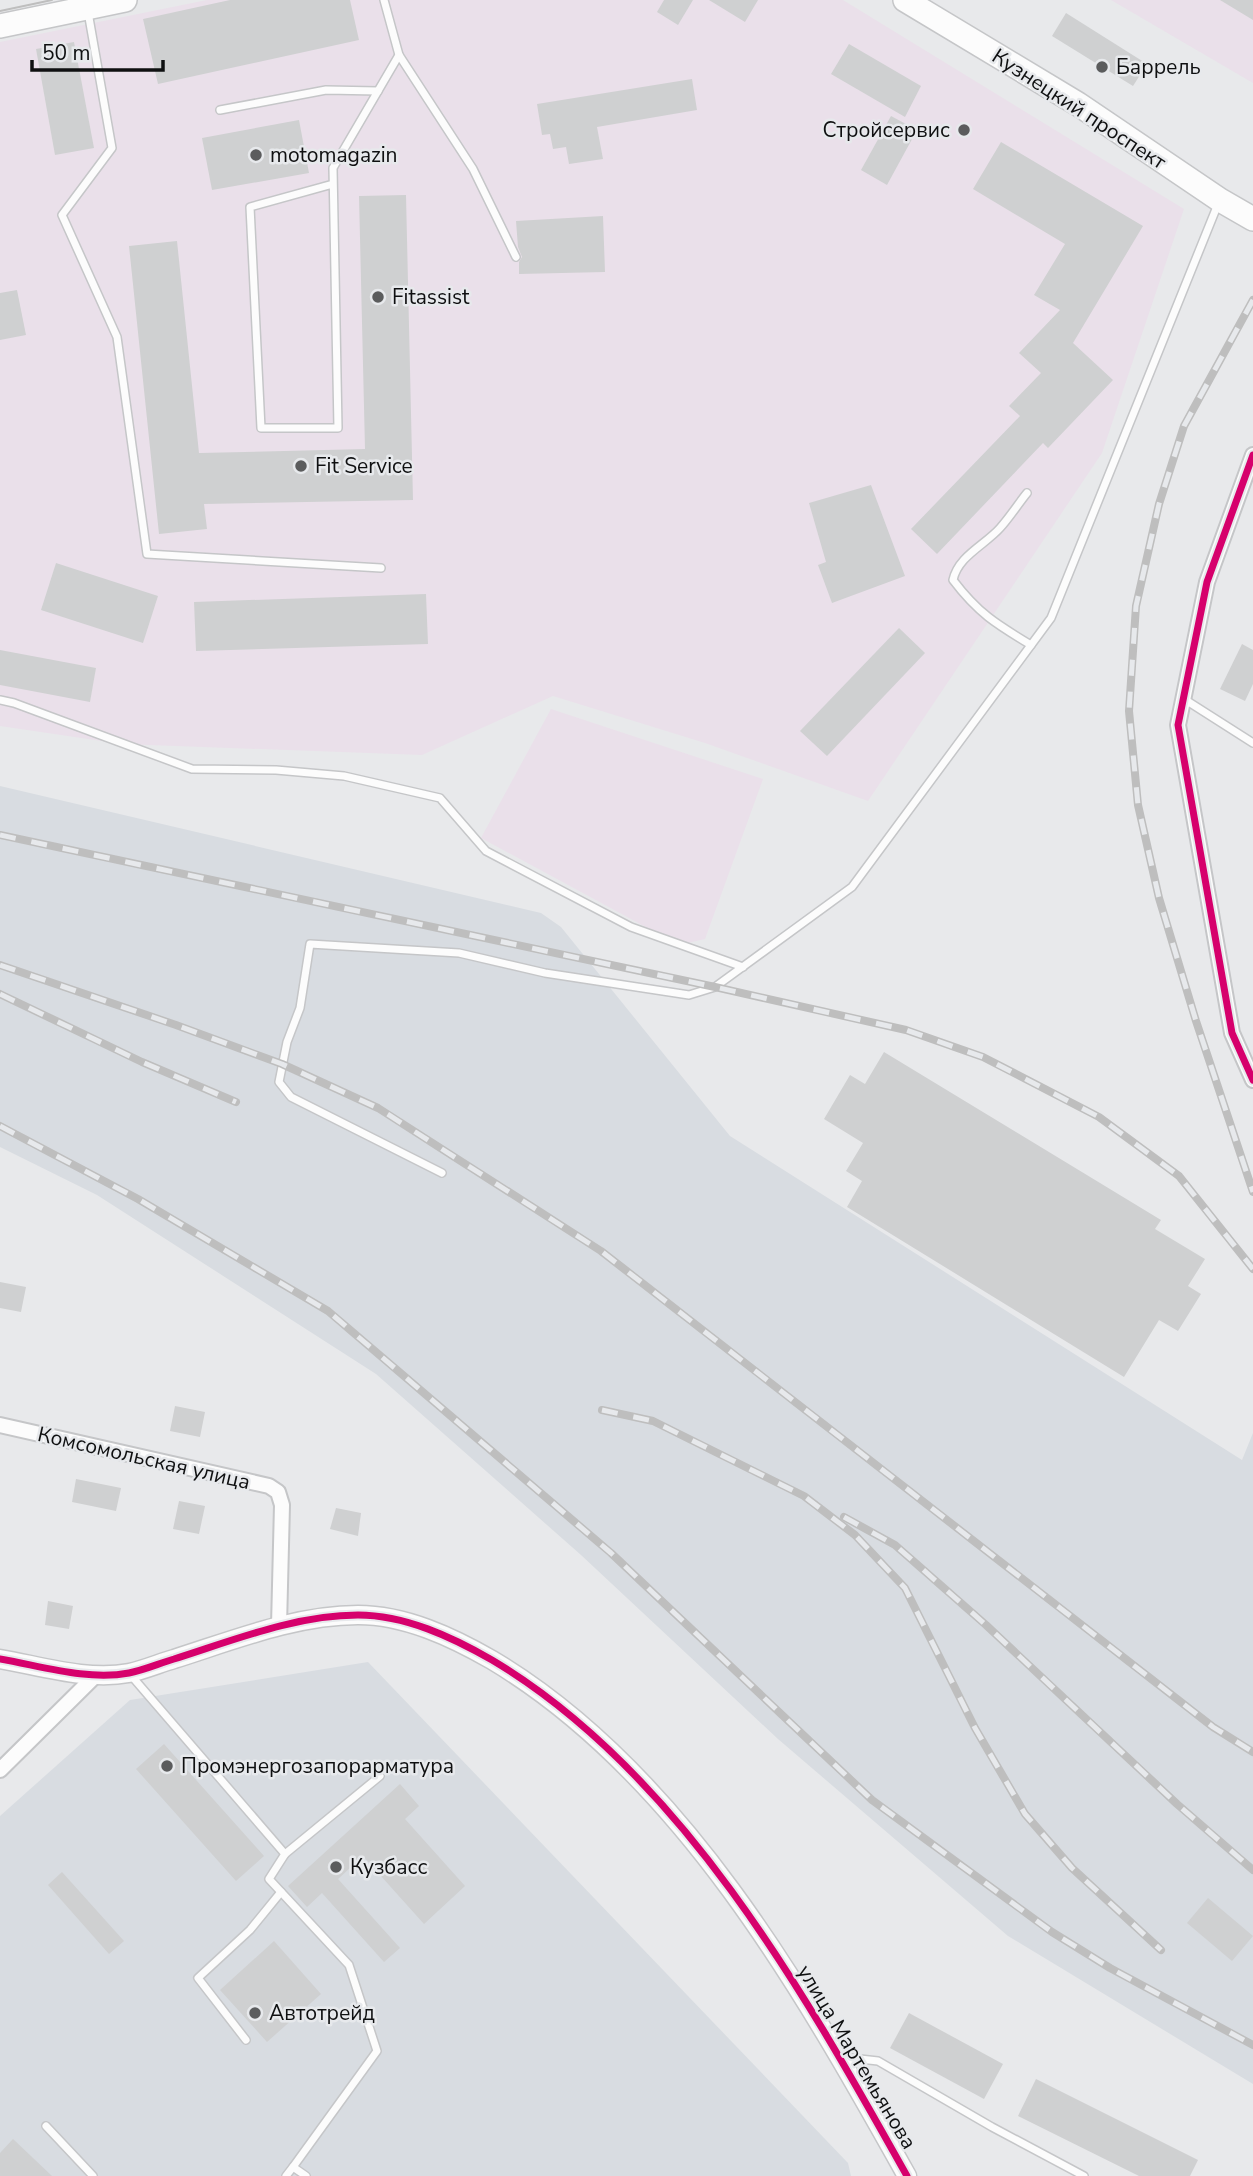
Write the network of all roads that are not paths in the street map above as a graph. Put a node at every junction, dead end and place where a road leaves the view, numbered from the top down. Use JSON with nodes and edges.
{"nodes":[{"id":1,"x":125,"y":0,"type":"edge"},
{"id":2,"x":384,"y":0,"type":"edge"},
{"id":3,"x":905,"y":0,"type":"edge"},
{"id":4,"x":87,"y":8,"type":"junction"},
{"id":5,"x":0,"y":26,"type":"edge"},
{"id":6,"x":399,"y":55,"type":"junction"},
{"id":7,"x":378,"y":91,"type":"junction"},
{"id":8,"x":220,"y":110,"type":"dead end"},
{"id":9,"x":333,"y":184,"type":"junction"},
{"id":10,"x":1220,"y":200,"type":"junction"},
{"id":11,"x":1253,"y":219,"type":"edge"},
{"id":12,"x":516,"y":257,"type":"dead end"},
{"id":13,"x":1253,"y":456,"type":"edge"},
{"id":14,"x":1027,"y":493,"type":"dead end"},
{"id":15,"x":381,"y":568,"type":"dead end"},
{"id":16,"x":1031,"y":645,"type":"junction"},
{"id":17,"x":1183,"y":699,"type":"junction"},
{"id":18,"x":0,"y":700,"type":"edge"},
{"id":19,"x":1253,"y":743,"type":"edge"},
{"id":20,"x":743,"y":967,"type":"junction"},
{"id":21,"x":1253,"y":1080,"type":"edge"},
{"id":22,"x":442,"y":1173,"type":"dead end"},
{"id":23,"x":0,"y":1425,"type":"edge"},
{"id":24,"x":279,"y":1626,"type":"junction"},
{"id":25,"x":0,"y":1659,"type":"edge"},
{"id":26,"x":129,"y":1673,"type":"junction"},
{"id":27,"x":96,"y":1675,"type":"junction"},
{"id":28,"x":0,"y":1770,"type":"edge"},
{"id":29,"x":380,"y":1776,"type":"dead end"},
{"id":30,"x":285,"y":1854,"type":"junction"},
{"id":31,"x":281,"y":1892,"type":"junction"},
{"id":32,"x":246,"y":2040,"type":"dead end"},
{"id":33,"x":840,"y":2056,"type":"junction"},
{"id":34,"x":46,"y":2126,"type":"dead end"},
{"id":35,"x":293,"y":2166,"type":"junction"},
{"id":36,"x":93,"y":2176,"type":"edge"},
{"id":37,"x":286,"y":2176,"type":"edge"},
{"id":38,"x":306,"y":2176,"type":"edge"},
{"id":39,"x":907,"y":2176,"type":"edge"},
{"id":40,"x":1084,"y":2176,"type":"edge"}],
"edges":[{"from":1,"to":4,"type":"main road"},
{"from":2,"to":6,"type":"lane"},
{"from":3,"to":10,"type":"main road","name":"Кузнецкий проспект"},
{"from":4,"to":5,"type":"main road"},
{"from":4,"to":15,"type":"lane"},
{"from":6,"to":7,"type":"lane"},
{"from":6,"to":12,"type":"lane"},
{"from":7,"to":8,"type":"lane"},
{"from":7,"to":9,"type":"lane"},
{"from":9,"to":9,"type":"lane"},
{"from":10,"to":11,"type":"main road","name":"Кузнецкий проспект"},
{"from":10,"to":16,"type":"lane"},
{"from":13,"to":17,"type":"street"},
{"from":14,"to":16,"type":"lane"},
{"from":16,"to":20,"type":"lane"},
{"from":17,"to":19,"type":"lane"},
{"from":17,"to":21,"type":"street"},
{"from":18,"to":20,"type":"lane"},
{"from":20,"to":22,"type":"lane"},
{"from":23,"to":24,"type":"street","name":"Комсомольская улица"},
{"from":24,"to":26,"type":"street","name":"улица Мартемьянова"},
{"from":24,"to":33,"type":"street","name":"улица Мартемьянова"},
{"from":25,"to":27,"type":"street","name":"улица Мартемьянова"},
{"from":26,"to":27,"type":"street","name":"улица Мартемьянова"},
{"from":26,"to":30,"type":"lane"},
{"from":27,"to":28,"type":"street"},
{"from":29,"to":30,"type":"lane"},
{"from":30,"to":31,"type":"lane"},
{"from":31,"to":32,"type":"lane"},
{"from":31,"to":35,"type":"lane"},
{"from":33,"to":39,"type":"street","name":"улица Мартемьянова"},
{"from":33,"to":40,"type":"lane"},
{"from":34,"to":36,"type":"lane"},
{"from":35,"to":37,"type":"lane"},
{"from":35,"to":38,"type":"lane"}]}
